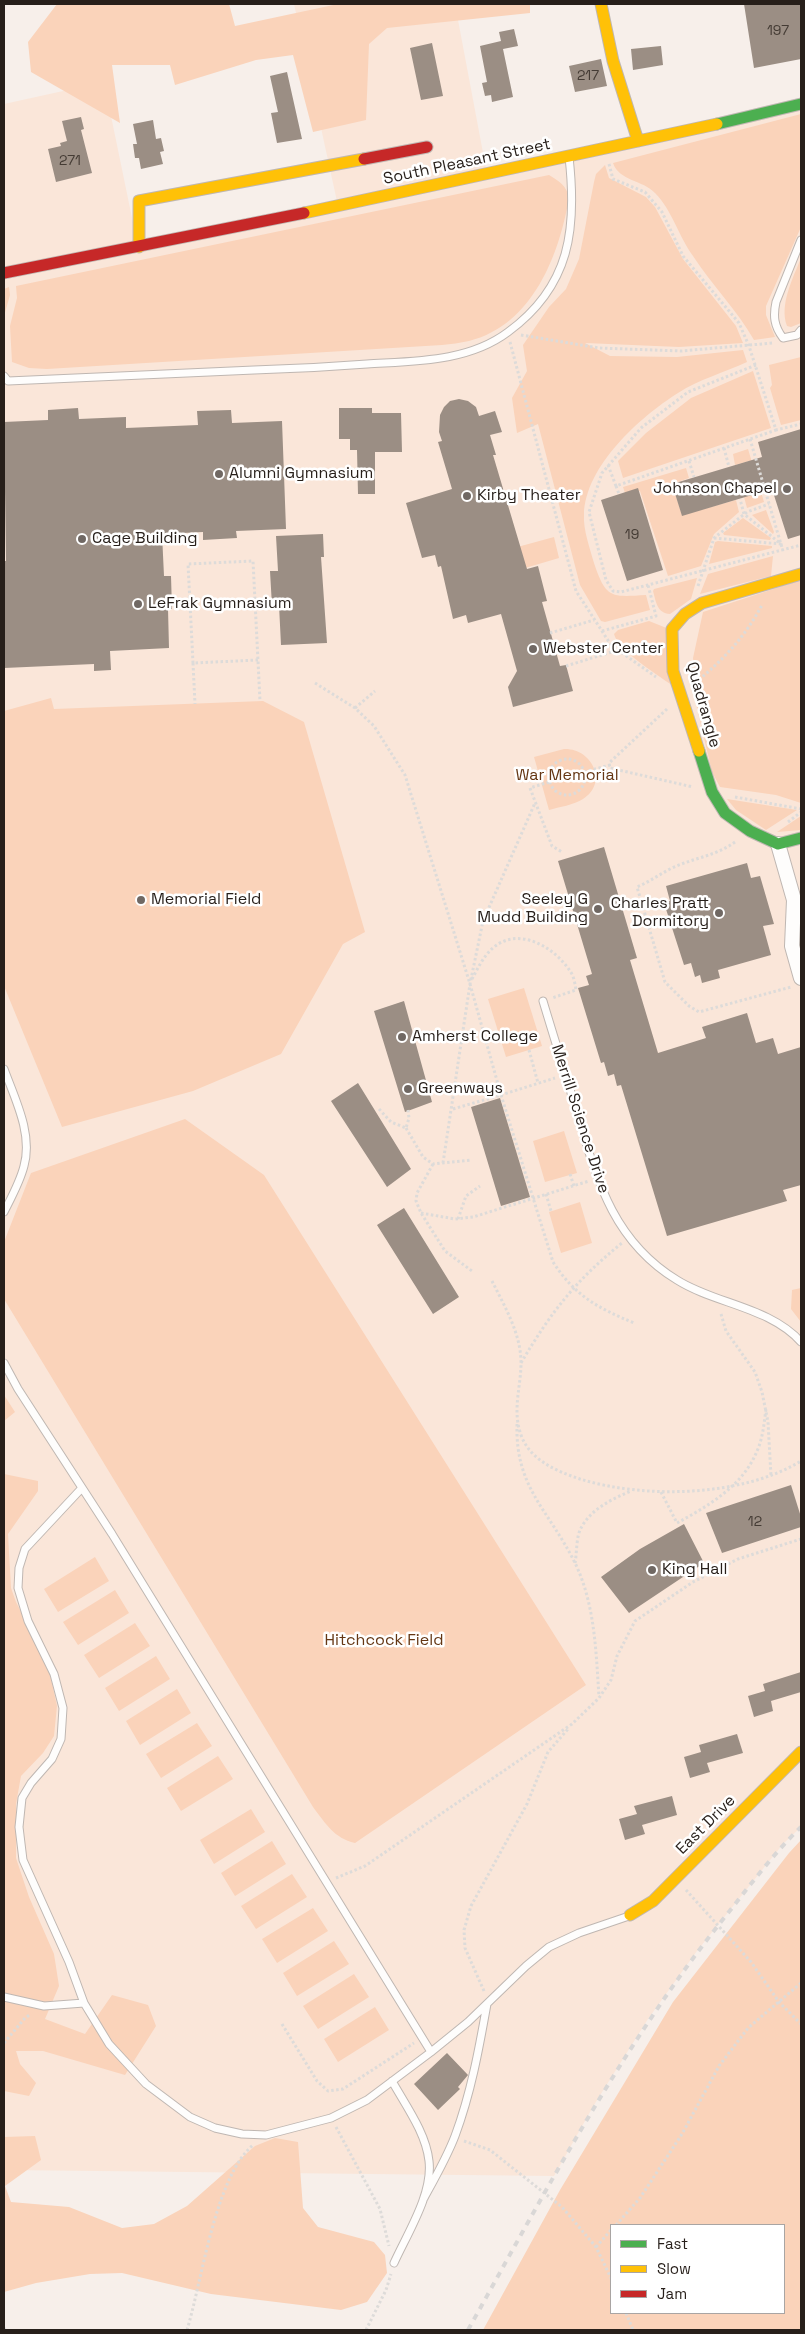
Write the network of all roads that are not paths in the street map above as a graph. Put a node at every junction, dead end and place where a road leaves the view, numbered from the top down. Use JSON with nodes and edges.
{"nodes":[{"id":1,"x":601,"y":4,"type":"edge"},
{"id":2,"x":801,"y":104,"type":"edge"},
{"id":3,"x":638,"y":140,"type":"junction"},
{"id":4,"x":427,"y":147,"type":"dead end"},
{"id":5,"x":569,"y":156,"type":"junction"},
{"id":6,"x":801,"y":240,"type":"edge"},
{"id":7,"x":139,"y":247,"type":"junction"},
{"id":8,"x":4,"y":273,"type":"edge"},
{"id":9,"x":801,"y":330,"type":"edge"},
{"id":10,"x":4,"y":376,"type":"edge"},
{"id":11,"x":801,"y":574,"type":"edge"},
{"id":12,"x":801,"y":838,"type":"edge"},
{"id":13,"x":778,"y":844,"type":"junction"},
{"id":14,"x":797,"y":982,"type":"edge"},
{"id":15,"x":543,"y":1000,"type":"road end"},
{"id":16,"x":4,"y":1069,"type":"edge"},
{"id":17,"x":4,"y":1212,"type":"edge"},
{"id":18,"x":801,"y":1342,"type":"edge"},
{"id":19,"x":4,"y":1363,"type":"edge"},
{"id":20,"x":82,"y":1489,"type":"junction"},
{"id":21,"x":801,"y":1752,"type":"edge"},
{"id":22,"x":630,"y":1915,"type":"joint"},
{"id":23,"x":4,"y":1997,"type":"edge"},
{"id":24,"x":84,"y":2003,"type":"junction"},
{"id":25,"x":487,"y":2004,"type":"junction"},
{"id":26,"x":431,"y":2052,"type":"junction"},
{"id":27,"x":392,"y":2081,"type":"junction"},
{"id":28,"x":424,"y":2198,"type":"junction"},
{"id":29,"x":394,"y":2263,"type":"road end"}],
"edges":[{"from":1,"to":3,"type":"street"},
{"from":2,"to":3,"type":"street","name":"South Pleasant Street"},
{"from":3,"to":5,"type":"street","name":"South Pleasant Street"},
{"from":4,"to":7,"type":"street","name":"South Pleasant Street"},
{"from":5,"to":7,"type":"street","name":"South Pleasant Street"},
{"from":5,"to":10,"type":"lane"},
{"from":6,"to":9,"type":"lane"},
{"from":7,"to":8,"type":"street","name":"South Pleasant Street"},
{"from":11,"to":13,"type":"street","name":"Quadrangle"},
{"from":12,"to":13,"type":"street"},
{"from":13,"to":14,"type":"street"},
{"from":15,"to":18,"type":"lane","name":"Merrill Science Drive"},
{"from":16,"to":17,"type":"lane"},
{"from":19,"to":20,"type":"lane"},
{"from":20,"to":24,"type":"lane"},
{"from":20,"to":26,"type":"lane"},
{"from":21,"to":22,"type":"street","name":"East Drive"},
{"from":22,"to":25,"type":"lane"},
{"from":23,"to":24,"type":"lane"},
{"from":24,"to":27,"type":"lane"},
{"from":25,"to":26,"type":"lane"},
{"from":25,"to":28,"type":"lane"},
{"from":26,"to":27,"type":"lane"},
{"from":27,"to":28,"type":"lane"},
{"from":28,"to":29,"type":"lane"}]}
